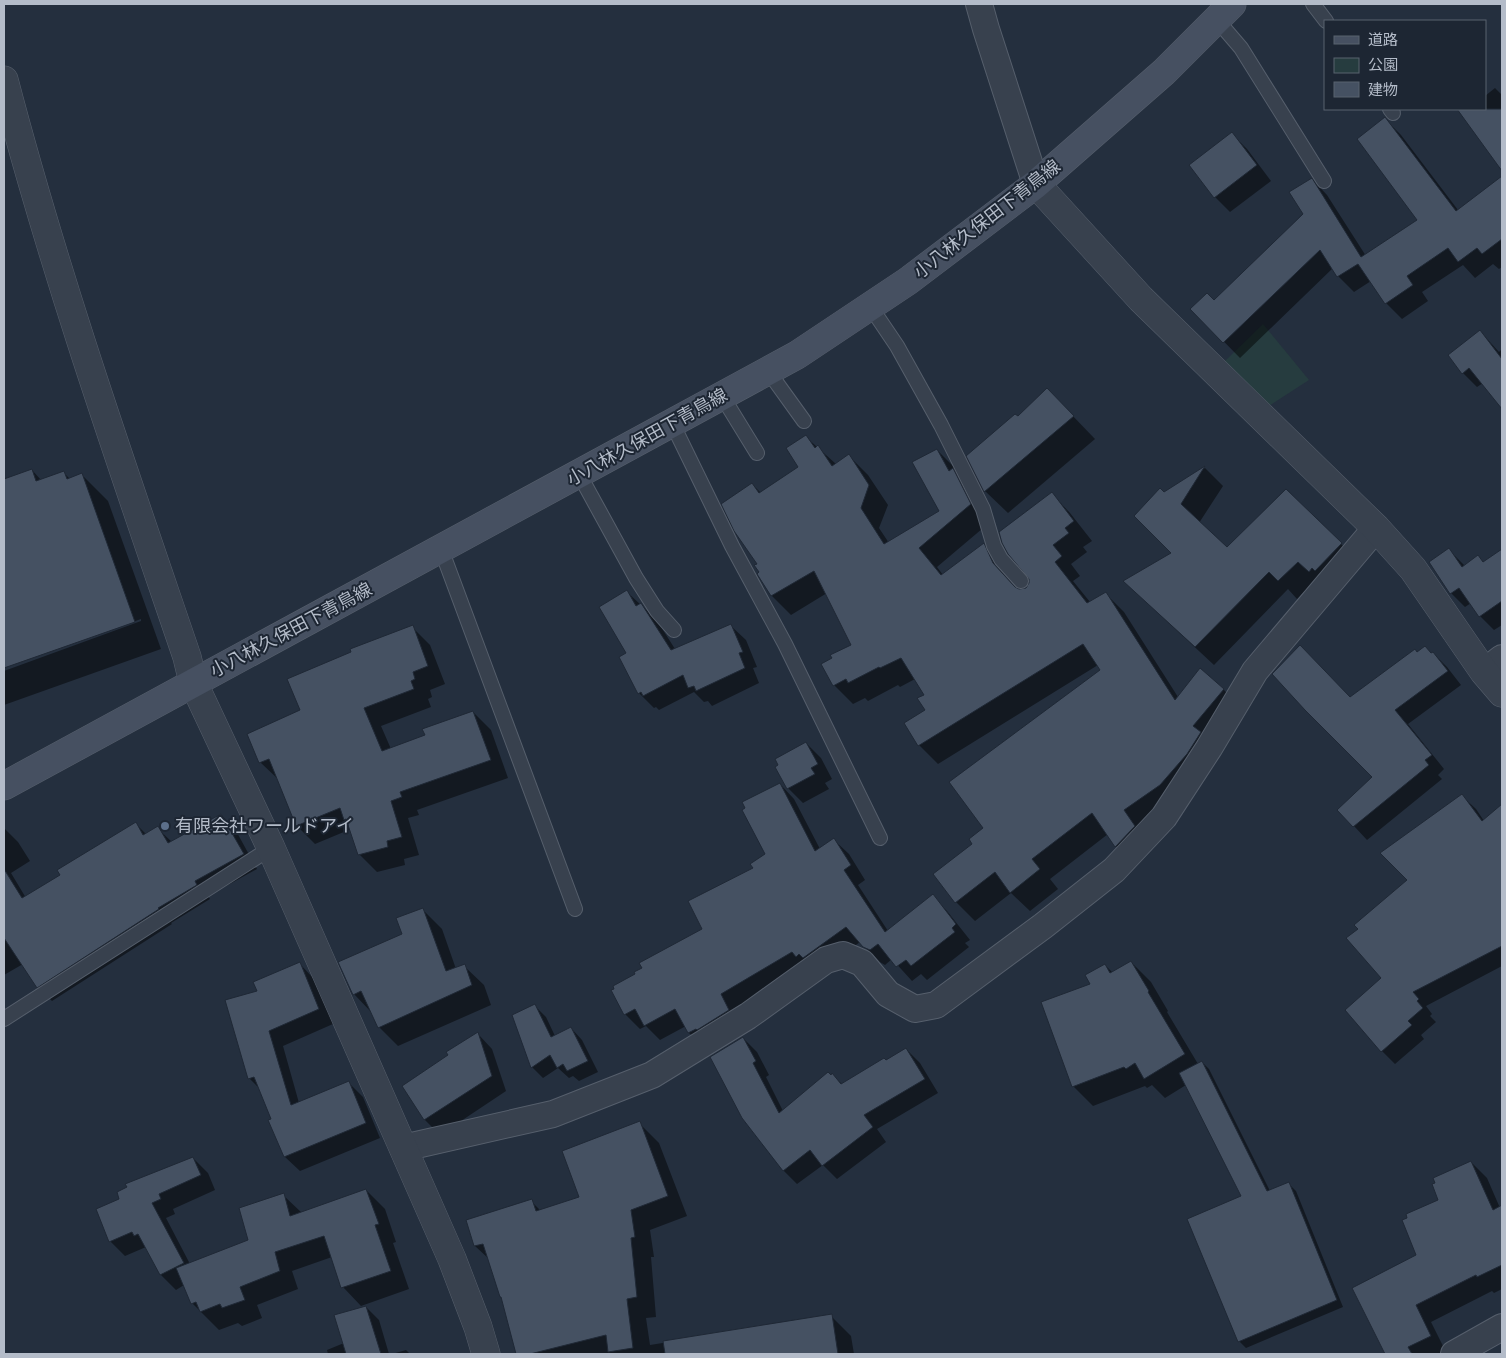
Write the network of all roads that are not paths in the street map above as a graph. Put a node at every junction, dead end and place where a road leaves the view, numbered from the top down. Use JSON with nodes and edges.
{"nodes":[{"id":1,"x":979,"y":4,"type":"edge"},
{"id":2,"x":1314,"y":4,"type":"edge"},
{"id":3,"x":1225,"y":12,"type":"edge"},
{"id":4,"x":1325,"y":20,"type":"edge"},
{"id":5,"x":4,"y":80,"type":"edge"},
{"id":6,"x":1324,"y":181,"type":"dead end"},
{"id":7,"x":1036,"y":184,"type":"junction"},
{"id":8,"x":870,"y":306,"type":"junction"},
{"id":9,"x":768,"y":371,"type":"junction"},
{"id":10,"x":722,"y":396,"type":"junction"},
{"id":11,"x":804,"y":421,"type":"dead end"},
{"id":12,"x":672,"y":423,"type":"junction"},
{"id":13,"x":757,"y":453,"type":"dead end"},
{"id":14,"x":578,"y":474,"type":"junction"},
{"id":15,"x":1376,"y":528,"type":"junction"},
{"id":16,"x":441,"y":549,"type":"junction"},
{"id":17,"x":1021,"y":581,"type":"dead end"},
{"id":18,"x":674,"y":630,"type":"dead end"},
{"id":19,"x":1493,"y":665,"type":"edge"},
{"id":20,"x":193,"y":682,"type":"junction"},
{"id":21,"x":1502,"y":693,"type":"edge"},
{"id":22,"x":4,"y":786,"type":"edge"},
{"id":23,"x":880,"y":838,"type":"dead end"},
{"id":24,"x":271,"y":848,"type":"junction"},
{"id":25,"x":576,"y":909,"type":"dead end"},
{"id":26,"x":4,"y":1019,"type":"edge"},
{"id":27,"x":403,"y":1148,"type":"junction"},
{"id":28,"x":1502,"y":1327,"type":"edge"},
{"id":29,"x":486,"y":1354,"type":"edge"},
{"id":30,"x":1454,"y":1354,"type":"edge"}],
"edges":[{"from":1,"to":7,"type":"street"},
{"from":2,"to":4,"type":"lane"},
{"from":3,"to":6,"type":"lane"},
{"from":3,"to":7,"type":"main road","name":"小八林久保田下青鳥線"},
{"from":5,"to":20,"type":"street"},
{"from":7,"to":8,"type":"main road","name":"小八林久保田下青鳥線"},
{"from":7,"to":15,"type":"street"},
{"from":8,"to":9,"type":"main road","name":"小八林久保田下青鳥線"},
{"from":8,"to":17,"type":"lane"},
{"from":9,"to":10,"type":"main road","name":"小八林久保田下青鳥線"},
{"from":9,"to":11,"type":"lane"},
{"from":10,"to":12,"type":"main road","name":"小八林久保田下青鳥線"},
{"from":10,"to":13,"type":"lane"},
{"from":12,"to":14,"type":"main road","name":"小八林久保田下青鳥線"},
{"from":12,"to":23,"type":"lane"},
{"from":14,"to":16,"type":"main road","name":"小八林久保田下青鳥線"},
{"from":14,"to":18,"type":"lane"},
{"from":15,"to":19,"type":"street"},
{"from":15,"to":27,"type":"street"},
{"from":16,"to":20,"type":"main road","name":"小八林久保田下青鳥線"},
{"from":16,"to":25,"type":"lane"},
{"from":19,"to":21,"type":"street"},
{"from":20,"to":22,"type":"main road","name":"小八林久保田下青鳥線"},
{"from":20,"to":24,"type":"street"},
{"from":24,"to":26,"type":"lane"},
{"from":24,"to":27,"type":"street"},
{"from":27,"to":29,"type":"street"},
{"from":28,"to":30,"type":"street"}]}
